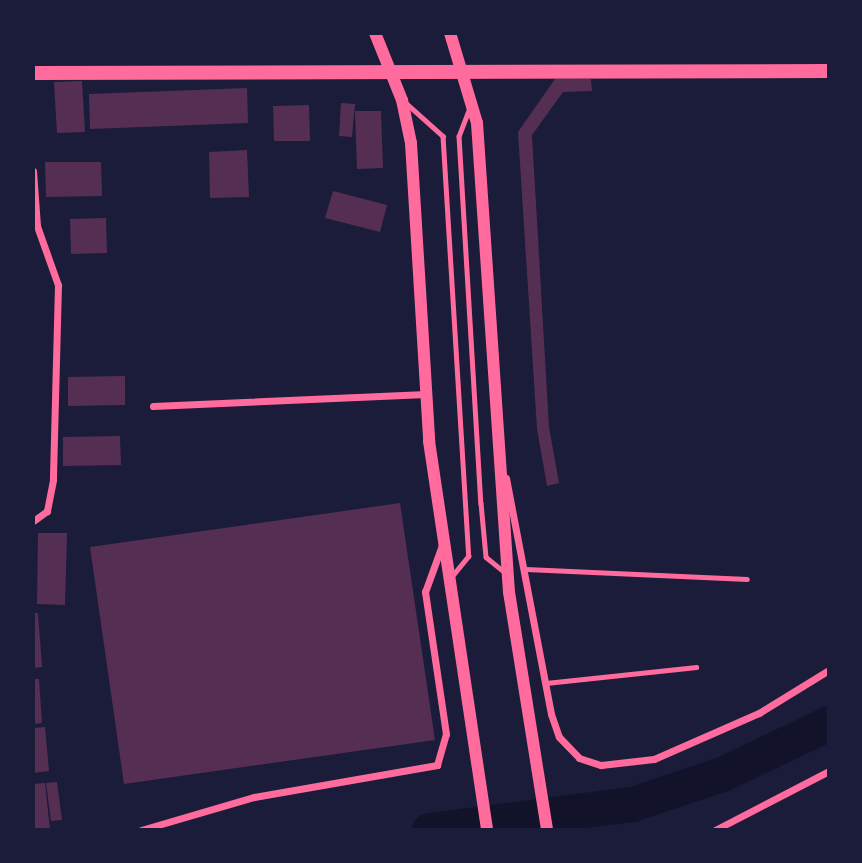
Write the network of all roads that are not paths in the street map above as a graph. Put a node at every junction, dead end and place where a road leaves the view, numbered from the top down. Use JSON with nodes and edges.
{"nodes":[{"id":1,"x":375,"y":33,"type":"edge"},
{"id":2,"x":450,"y":33,"type":"edge"},
{"id":3,"x":829,"y":71,"type":"edge"},
{"id":4,"x":33,"y":73,"type":"edge"},
{"id":5,"x":392,"y":75,"type":"junction"},
{"id":6,"x":466,"y":76,"type":"junction"},
{"id":7,"x":402,"y":100,"type":"junction"},
{"id":8,"x":473,"y":101,"type":"junction"},
{"id":9,"x":33,"y":171,"type":"edge"},
{"id":10,"x":426,"y":394,"type":"junction"},
{"id":11,"x":153,"y":406,"type":"dead end"},
{"id":12,"x":499,"y":446,"type":"junction"},
{"id":13,"x":33,"y":521,"type":"edge"},
{"id":14,"x":443,"y":544,"type":"junction"},
{"id":15,"x":526,"y":569,"type":"junction"},
{"id":16,"x":507,"y":573,"type":"junction"},
{"id":17,"x":747,"y":579,"type":"dead end"},
{"id":18,"x":449,"y":587,"type":"junction"},
{"id":19,"x":696,"y":667,"type":"dead end"},
{"id":20,"x":829,"y":670,"type":"edge"},
{"id":21,"x":546,"y":683,"type":"junction"},
{"id":22,"x":829,"y":771,"type":"edge"},
{"id":23,"x":141,"y":830,"type":"edge"},
{"id":24,"x":487,"y":830,"type":"edge"},
{"id":25,"x":547,"y":830,"type":"edge"},
{"id":26,"x":715,"y":830,"type":"edge"}],
"edges":[{"from":1,"to":5,"type":"main road"},
{"from":2,"to":6,"type":"main road"},
{"from":3,"to":6,"type":"highway"},
{"from":4,"to":5,"type":"highway"},
{"from":5,"to":6,"type":"highway"},
{"from":5,"to":7,"type":"main road"},
{"from":6,"to":8,"type":"main road"},
{"from":7,"to":10,"type":"main road"},
{"from":7,"to":18,"type":"lane"},
{"from":8,"to":12,"type":"main road"},
{"from":8,"to":16,"type":"lane"},
{"from":9,"to":13,"type":"street"},
{"from":10,"to":11,"type":"street"},
{"from":10,"to":14,"type":"main road"},
{"from":12,"to":15,"type":"street"},
{"from":12,"to":16,"type":"main road"},
{"from":14,"to":18,"type":"main road"},
{"from":14,"to":23,"type":"street"},
{"from":15,"to":17,"type":"lane"},
{"from":15,"to":21,"type":"street"},
{"from":16,"to":25,"type":"main road"},
{"from":18,"to":24,"type":"main road"},
{"from":19,"to":21,"type":"lane"},
{"from":20,"to":21,"type":"street"},
{"from":22,"to":26,"type":"street"}]}
